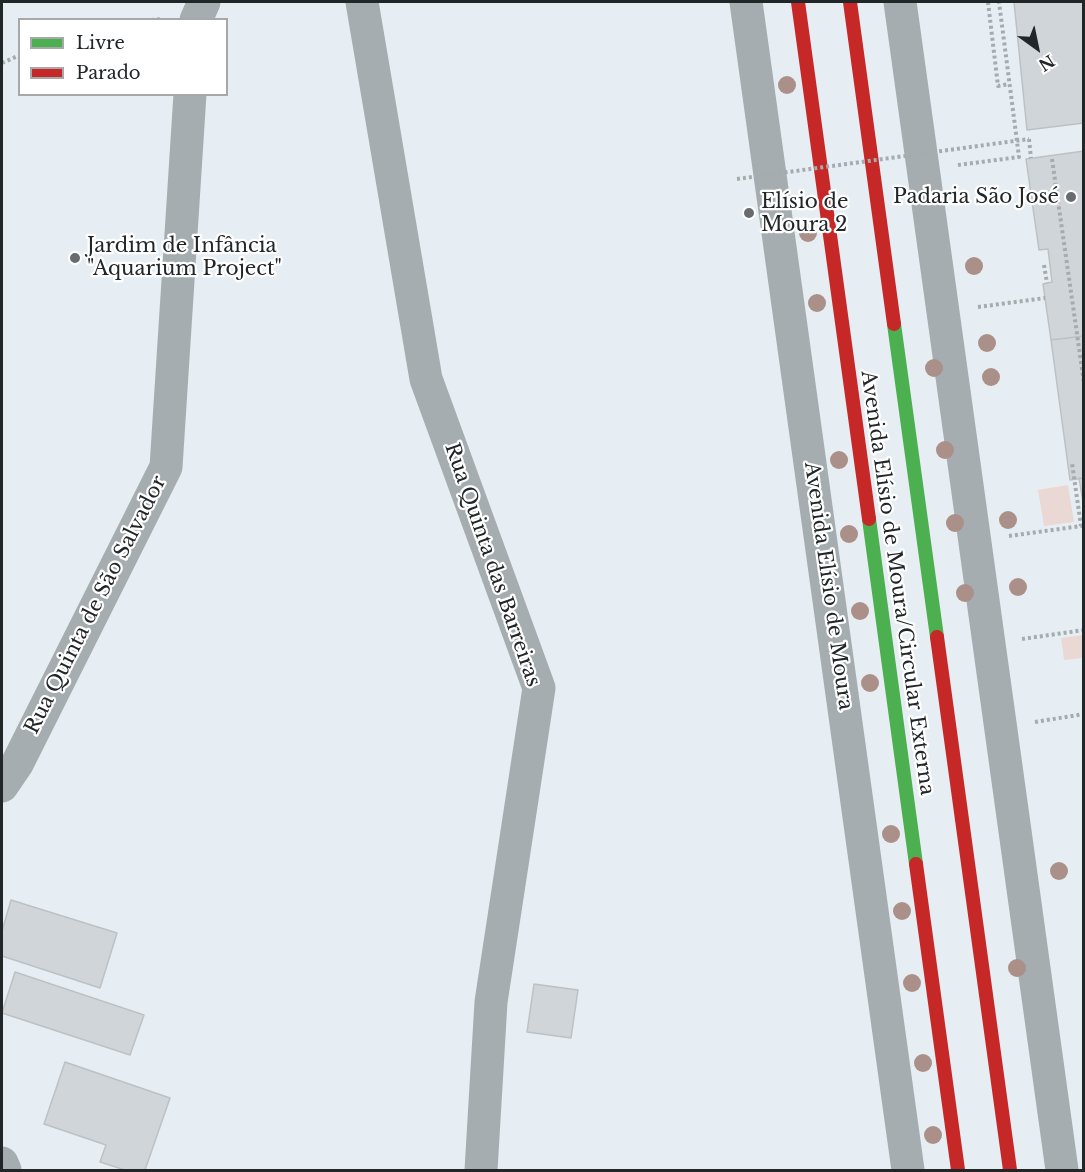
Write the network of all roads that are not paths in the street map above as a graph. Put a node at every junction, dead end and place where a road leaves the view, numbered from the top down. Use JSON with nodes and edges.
{"nodes":[{"id":1,"x":189,"y":2,"type":"edge"},
{"id":2,"x":204,"y":2,"type":"edge"},
{"id":3,"x":362,"y":2,"type":"edge"},
{"id":4,"x":746,"y":2,"type":"edge"},
{"id":5,"x":798,"y":2,"type":"edge"},
{"id":6,"x":850,"y":2,"type":"edge"},
{"id":7,"x":900,"y":2,"type":"edge"},
{"id":8,"x":194,"y":18,"type":"edge"},
{"id":9,"x":196,"y":18,"type":"edge"},
{"id":10,"x":190,"y":96,"type":"edge"},
{"id":11,"x":2,"y":786,"type":"edge"},
{"id":12,"x":2,"y":1163,"type":"edge"},
{"id":13,"x":5,"y":1170,"type":"edge"},
{"id":14,"x":481,"y":1170,"type":"edge"},
{"id":15,"x":908,"y":1170,"type":"edge"},
{"id":16,"x":958,"y":1170,"type":"edge"},
{"id":17,"x":1010,"y":1170,"type":"edge"},
{"id":18,"x":1062,"y":1170,"type":"edge"}],
"edges":[{"from":1,"to":8,"type":"street"},
{"from":2,"to":9,"type":"street"},
{"from":3,"to":14,"type":"street","name":"Rua Quinta das Barreiras"},
{"from":4,"to":15,"type":"street","name":"Avenida Elísio de Moura"},
{"from":5,"to":16,"type":"highway","name":"Avenida Elísio de Moura/Circular Externa"},
{"from":6,"to":17,"type":"highway","name":"Avenida Elísio de Moura/Circular Externa"},
{"from":7,"to":18,"type":"street"},
{"from":10,"to":11,"type":"street","name":"Rua Quinta de São Salvador"},
{"from":12,"to":13,"type":"street"}]}
